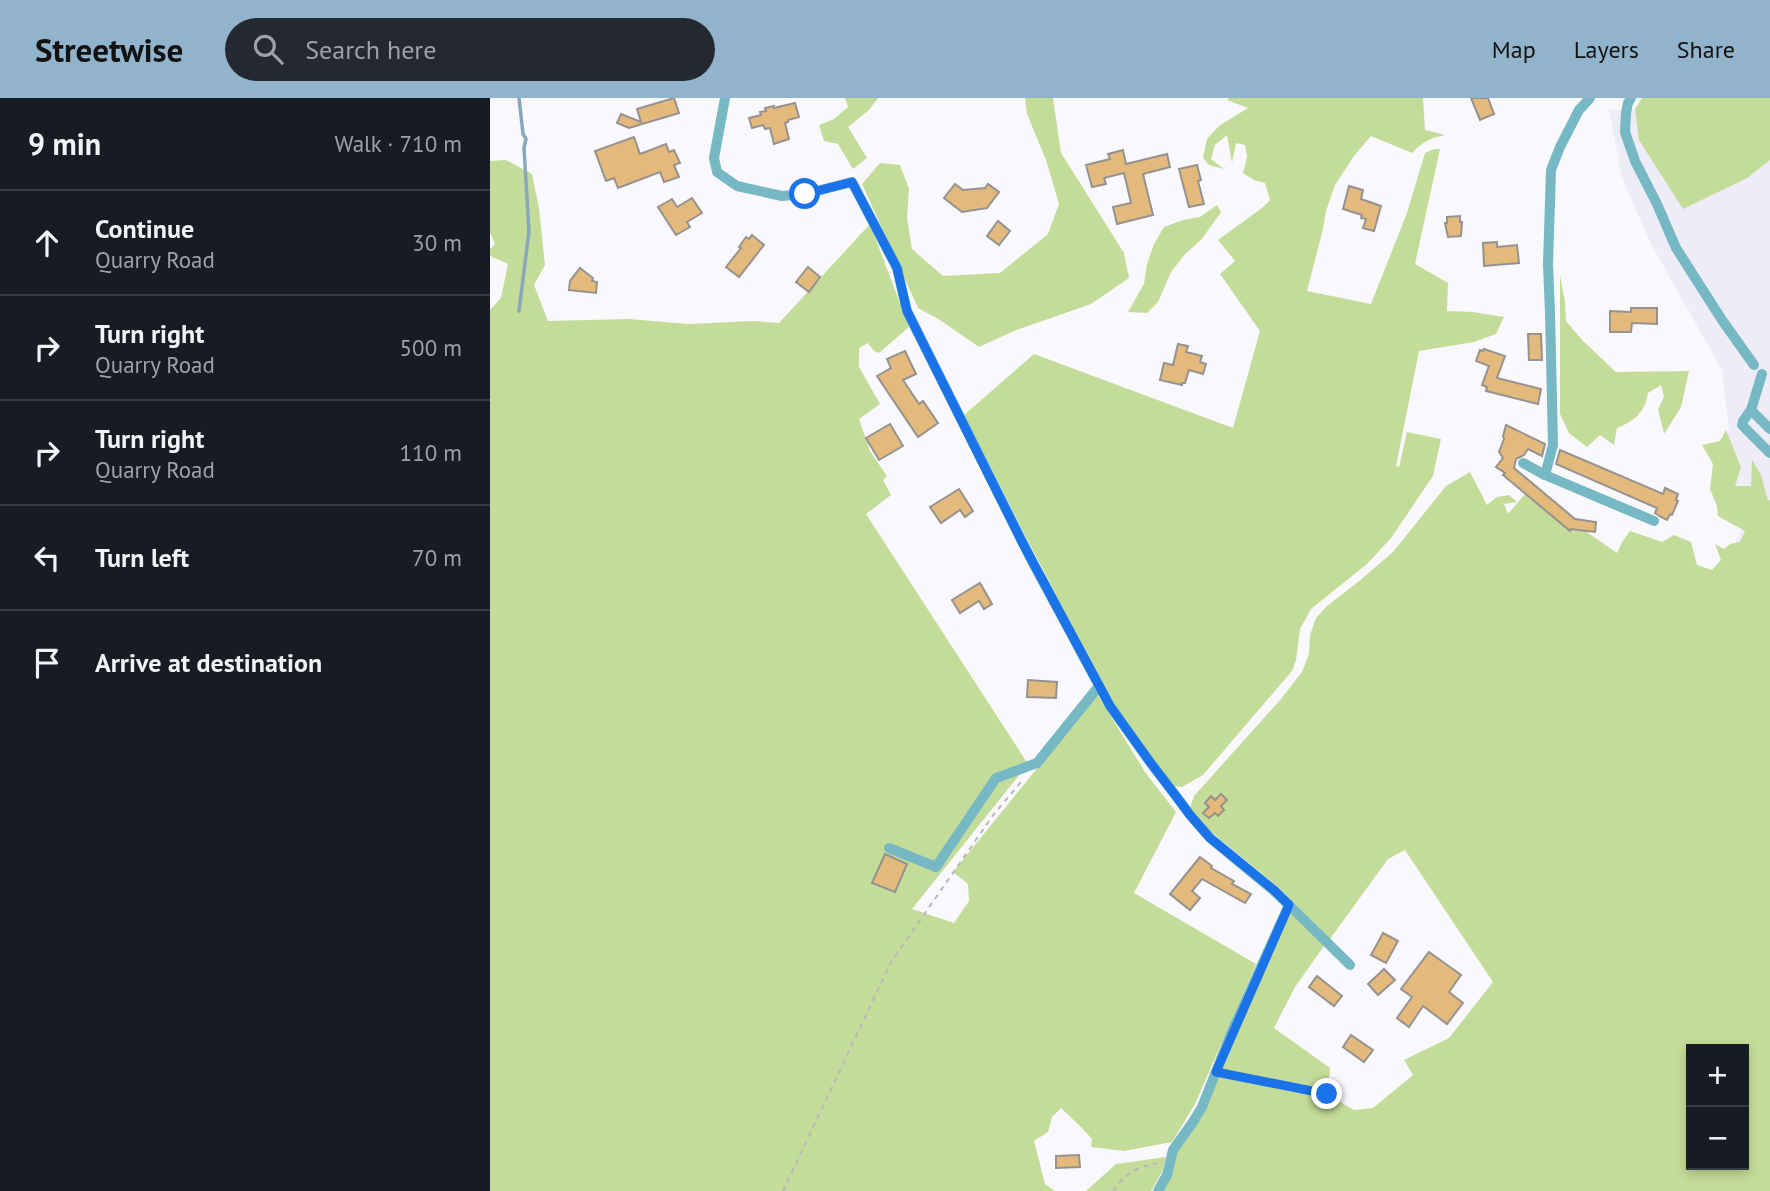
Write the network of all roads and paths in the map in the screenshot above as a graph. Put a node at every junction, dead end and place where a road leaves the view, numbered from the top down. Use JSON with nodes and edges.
{"nodes":[{"id":1,"x":725,"y":98,"type":"edge"},
{"id":2,"x":1590,"y":98,"type":"edge"},
{"id":3,"x":1626,"y":100,"type":"edge"},
{"id":4,"x":1754,"y":365,"type":"dead end"},
{"id":5,"x":1762,"y":374,"type":"dead end"},
{"id":6,"x":1751,"y":411,"type":"junction"},
{"id":7,"x":1770,"y":429,"type":"edge"},
{"id":8,"x":1770,"y":453,"type":"edge"},
{"id":9,"x":1523,"y":463,"type":"dead end"},
{"id":10,"x":1545,"y":475,"type":"junction"},
{"id":11,"x":1654,"y":521,"type":"dead end"},
{"id":12,"x":1099,"y":686,"type":"junction"},
{"id":13,"x":1021,"y":782,"type":"dead end"},
{"id":14,"x":889,"y":848,"type":"dead end"},
{"id":15,"x":1289,"y":905,"type":"junction"},
{"id":16,"x":1350,"y":965,"type":"dead end"},
{"id":17,"x":1216,"y":1072,"type":"junction"},
{"id":18,"x":1327,"y":1094,"type":"dead end"},
{"id":19,"x":1171,"y":1158,"type":"junction"},
{"id":20,"x":783,"y":1191,"type":"edge"},
{"id":21,"x":1112,"y":1191,"type":"edge"},
{"id":22,"x":1158,"y":1191,"type":"edge"}],
"edges":[{"from":1,"to":12,"type":"street"},
{"from":2,"to":10,"type":"street"},
{"from":3,"to":4,"type":"street"},
{"from":5,"to":6,"type":"street"},
{"from":6,"to":7,"type":"street"},
{"from":6,"to":8,"type":"street"},
{"from":9,"to":10,"type":"street"},
{"from":10,"to":11,"type":"street"},
{"from":12,"to":14,"type":"street"},
{"from":12,"to":15,"type":"street"},
{"from":13,"to":20,"type":"path"},
{"from":15,"to":16,"type":"street"},
{"from":15,"to":17,"type":"street"},
{"from":17,"to":18,"type":"path"},
{"from":17,"to":19,"type":"street"},
{"from":19,"to":21,"type":"path"},
{"from":19,"to":22,"type":"street"}]}
